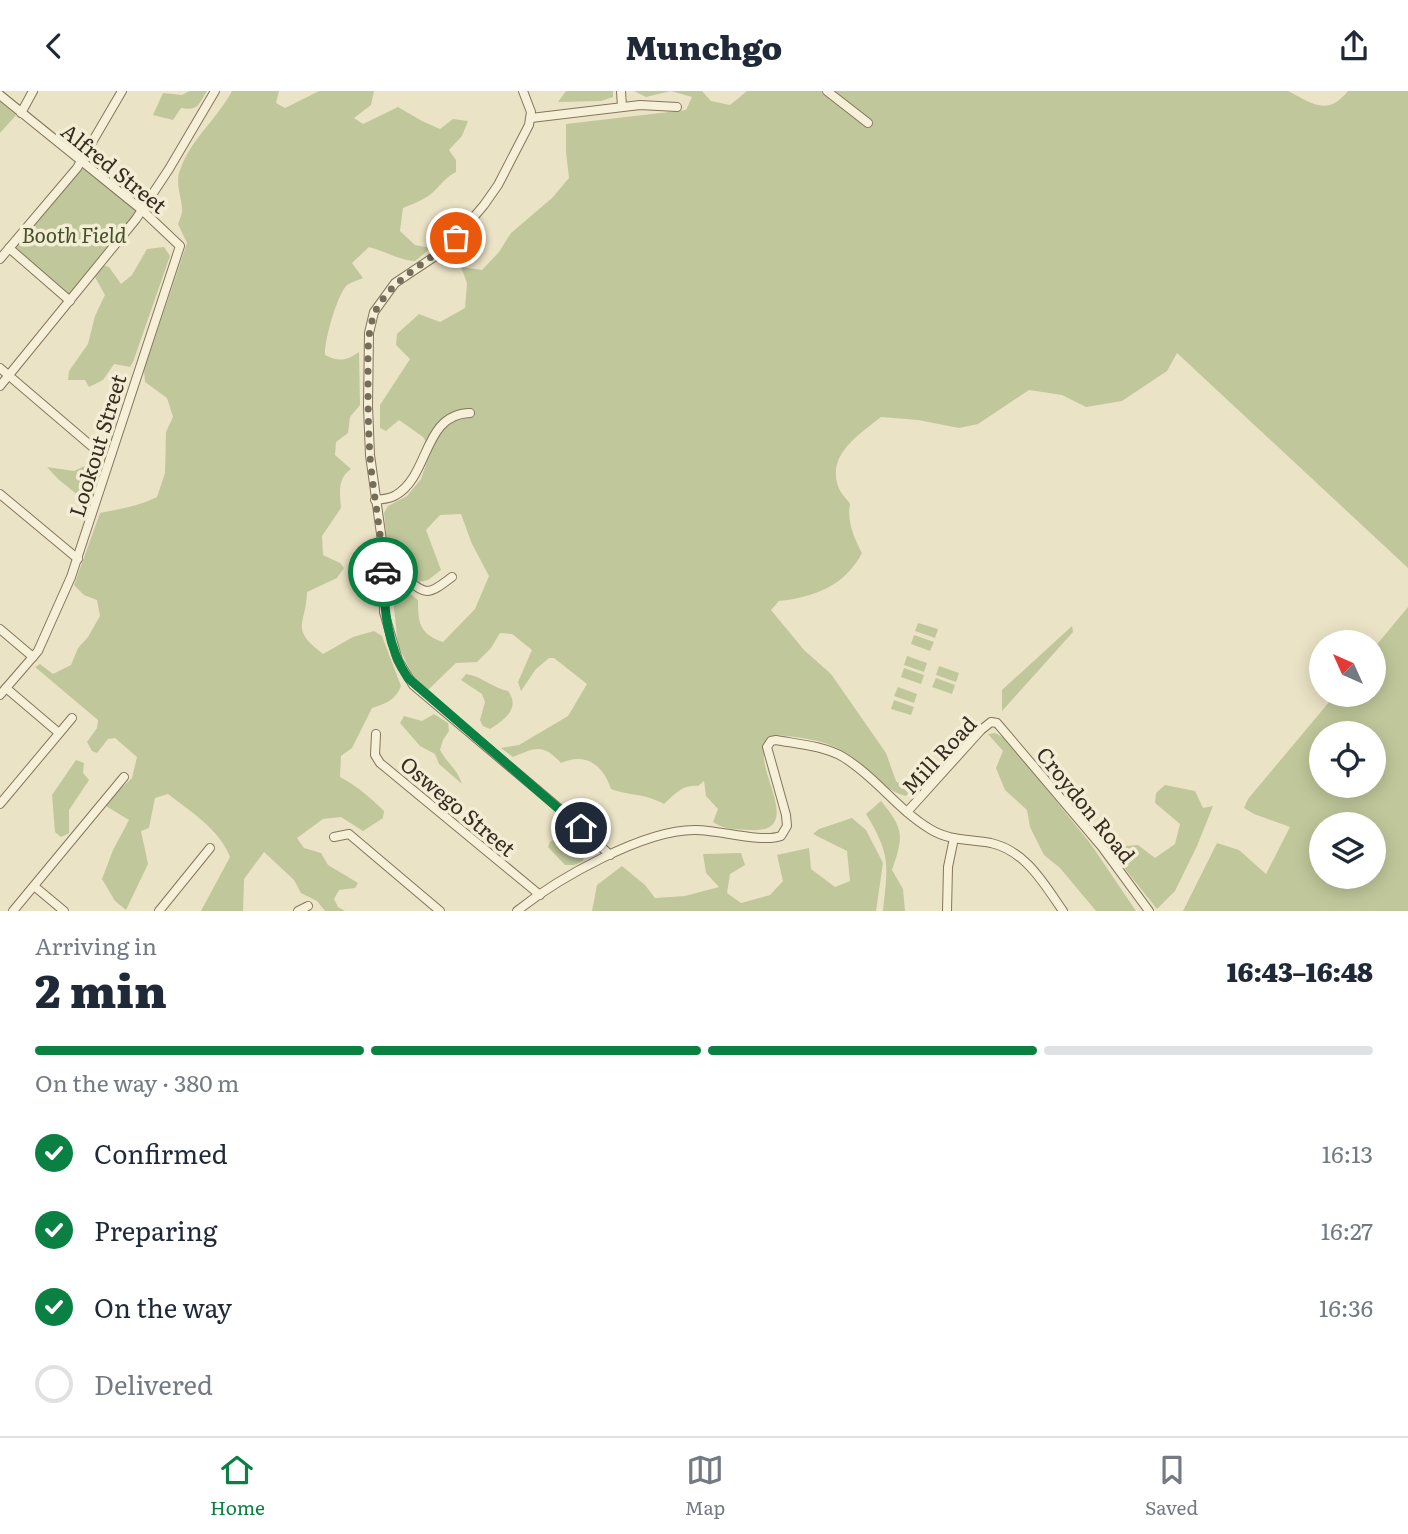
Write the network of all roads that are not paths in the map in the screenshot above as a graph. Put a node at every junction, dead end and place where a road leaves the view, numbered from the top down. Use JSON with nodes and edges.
{"nodes":[{"id":1,"x":33,"y":91,"type":"edge"},
{"id":2,"x":122,"y":91,"type":"edge"},
{"id":3,"x":215,"y":91,"type":"edge"},
{"id":4,"x":523,"y":91,"type":"edge"},
{"id":5,"x":621,"y":91,"type":"edge"},
{"id":6,"x":827,"y":91,"type":"edge"},
{"id":7,"x":0,"y":95,"type":"edge"},
{"id":8,"x":622,"y":107,"type":"junction"},
{"id":9,"x":677,"y":107,"type":"dead end"},
{"id":10,"x":21,"y":113,"type":"junction"},
{"id":11,"x":531,"y":118,"type":"junction"},
{"id":12,"x":868,"y":123,"type":"dead end"},
{"id":13,"x":81,"y":161,"type":"junction"},
{"id":14,"x":142,"y":210,"type":"junction"},
{"id":15,"x":175,"y":239,"type":"joint"},
{"id":16,"x":9,"y":248,"type":"junction"},
{"id":17,"x":0,"y":259,"type":"edge"},
{"id":18,"x":70,"y":301,"type":"junction"},
{"id":19,"x":0,"y":368,"type":"edge"},
{"id":20,"x":9,"y":376,"type":"junction"},
{"id":21,"x":0,"y":386,"type":"edge"},
{"id":22,"x":470,"y":413,"type":"dead end"},
{"id":23,"x":96,"y":450,"type":"dead end"},
{"id":24,"x":0,"y":494,"type":"edge"},
{"id":25,"x":375,"y":500,"type":"junction"},
{"id":26,"x":383,"y":554,"type":"junction"},
{"id":27,"x":78,"y":559,"type":"junction"},
{"id":28,"x":452,"y":577,"type":"dead end"},
{"id":29,"x":0,"y":629,"type":"edge"},
{"id":30,"x":33,"y":657,"type":"junction"},
{"id":31,"x":3,"y":691,"type":"edge"},
{"id":32,"x":72,"y":717,"type":"dead end"},
{"id":33,"x":995,"y":722,"type":"joint"},
{"id":34,"x":59,"y":733,"type":"junction"},
{"id":35,"x":376,"y":734,"type":"dead end"},
{"id":36,"x":124,"y":777,"type":"dead end"},
{"id":37,"x":0,"y":804,"type":"edge"},
{"id":38,"x":907,"y":812,"type":"junction"},
{"id":39,"x":334,"y":837,"type":"dead end"},
{"id":40,"x":954,"y":838,"type":"junction"},
{"id":41,"x":210,"y":848,"type":"dead end"},
{"id":42,"x":610,"y":856,"type":"junction"},
{"id":43,"x":34,"y":886,"type":"junction"},
{"id":44,"x":540,"y":895,"type":"junction"},
{"id":45,"x":308,"y":906,"type":"dead end"},
{"id":46,"x":13,"y":911,"type":"edge"},
{"id":47,"x":64,"y":911,"type":"edge"},
{"id":48,"x":159,"y":911,"type":"edge"},
{"id":49,"x":298,"y":911,"type":"edge"},
{"id":50,"x":440,"y":911,"type":"edge"},
{"id":51,"x":517,"y":911,"type":"edge"},
{"id":52,"x":947,"y":911,"type":"edge"},
{"id":53,"x":1063,"y":911,"type":"edge"},
{"id":54,"x":1149,"y":911,"type":"edge"}],
"edges":[{"from":1,"to":10,"type":"street"},
{"from":2,"to":13,"type":"street"},
{"from":3,"to":14,"type":"street"},
{"from":4,"to":11,"type":"street"},
{"from":5,"to":8,"type":"street"},
{"from":6,"to":12,"type":"street"},
{"from":7,"to":10,"type":"street","name":"Alfred Street"},
{"from":8,"to":9,"type":"street"},
{"from":8,"to":11,"type":"street"},
{"from":10,"to":13,"type":"street","name":"Alfred Street"},
{"from":11,"to":25,"type":"street"},
{"from":13,"to":14,"type":"street","name":"Alfred Street"},
{"from":13,"to":16,"type":"street"},
{"from":14,"to":15,"type":"street","name":"Alfred Street"},
{"from":14,"to":18,"type":"street"},
{"from":15,"to":27,"type":"street","name":"Lookout Street"},
{"from":16,"to":17,"type":"street"},
{"from":16,"to":18,"type":"street"},
{"from":18,"to":20,"type":"street"},
{"from":19,"to":20,"type":"street"},
{"from":20,"to":21,"type":"street"},
{"from":20,"to":23,"type":"street"},
{"from":22,"to":25,"type":"street"},
{"from":24,"to":27,"type":"street"},
{"from":25,"to":26,"type":"street"},
{"from":26,"to":28,"type":"street"},
{"from":26,"to":42,"type":"street"},
{"from":27,"to":30,"type":"street","name":"Lookout Street"},
{"from":29,"to":30,"type":"street"},
{"from":30,"to":31,"type":"street","name":"Lookout Street"},
{"from":31,"to":34,"type":"street"},
{"from":32,"to":34,"type":"street"},
{"from":33,"to":38,"type":"street","name":"Mill Road"},
{"from":33,"to":54,"type":"street","name":"Croydon Road"},
{"from":34,"to":37,"type":"street"},
{"from":35,"to":44,"type":"street","name":"Oswego Street"},
{"from":36,"to":43,"type":"street"},
{"from":38,"to":40,"type":"street"},
{"from":38,"to":42,"type":"street"},
{"from":39,"to":50,"type":"street"},
{"from":40,"to":52,"type":"street"},
{"from":40,"to":53,"type":"street"},
{"from":41,"to":48,"type":"street"},
{"from":42,"to":44,"type":"street"},
{"from":43,"to":46,"type":"street"},
{"from":43,"to":47,"type":"street"},
{"from":44,"to":51,"type":"street"},
{"from":45,"to":49,"type":"street"}]}
